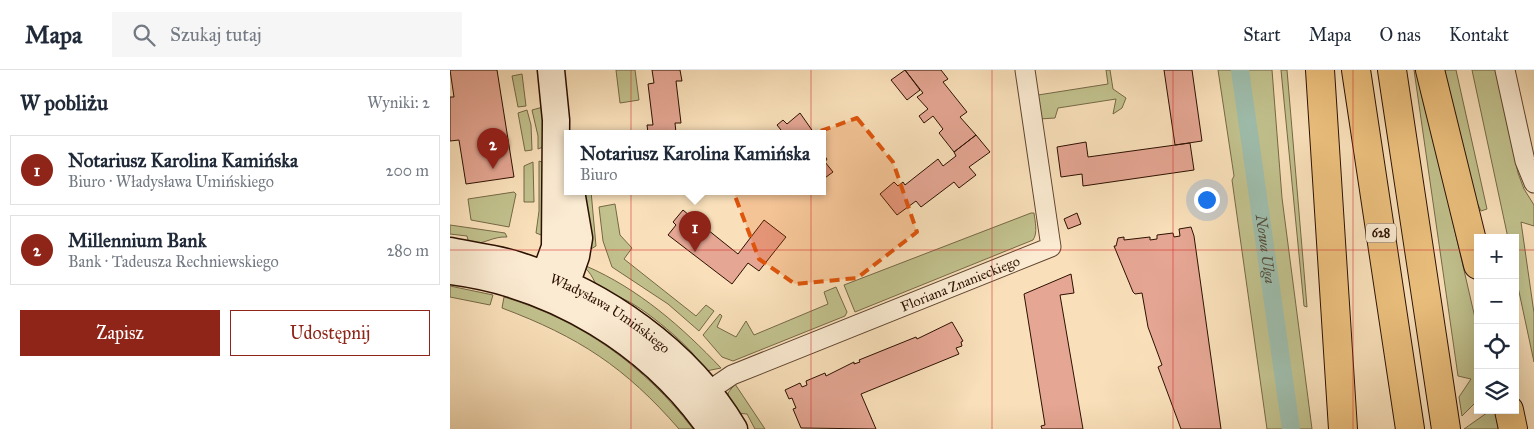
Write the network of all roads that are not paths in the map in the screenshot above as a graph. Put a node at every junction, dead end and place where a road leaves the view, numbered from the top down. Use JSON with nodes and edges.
{"nodes":[{"id":1,"x":551,"y":70,"type":"edge"},
{"id":2,"x":1025,"y":70,"type":"edge"},
{"id":3,"x":1320,"y":70,"type":"edge"},
{"id":4,"x":1356,"y":70,"type":"edge"},
{"id":5,"x":1392,"y":70,"type":"edge"},
{"id":6,"x":1430,"y":70,"type":"edge"},
{"id":7,"x":1505,"y":70,"type":"edge"},
{"id":8,"x":556,"y":120,"type":"junction"},
{"id":9,"x":564,"y":152,"type":"edge"},
{"id":10,"x":1534,"y":183,"type":"edge"},
{"id":11,"x":572,"y":195,"type":"edge"},
{"id":12,"x":1474,"y":249,"type":"edge"},
{"id":13,"x":450,"y":252,"type":"edge"},
{"id":14,"x":450,"y":272,"type":"edge"},
{"id":15,"x":553,"y":288,"type":"junction"},
{"id":16,"x":707,"y":392,"type":"junction"},
{"id":17,"x":1510,"y":414,"type":"edge"},
{"id":18,"x":711,"y":429,"type":"edge"},
{"id":19,"x":734,"y":429,"type":"edge"},
{"id":20,"x":1343,"y":429,"type":"edge"},
{"id":21,"x":1410,"y":429,"type":"edge"},
{"id":22,"x":1446,"y":429,"type":"edge"},
{"id":23,"x":1513,"y":429,"type":"edge"}],
"edges":[{"from":1,"to":8,"type":"street"},
{"from":2,"to":16,"type":"street","name":"Floriana Znanieckiego"},
{"from":3,"to":20,"type":"main road"},
{"from":4,"to":21,"type":"main road","number":"628"},
{"from":5,"to":22,"type":"main road","number":"628"},
{"from":6,"to":12,"type":"main road"},
{"from":7,"to":10,"type":"street"},
{"from":8,"to":9,"type":"street"},
{"from":8,"to":15,"type":"street"},
{"from":11,"to":15,"type":"street"},
{"from":13,"to":15,"type":"street","name":"Władysława Umińskiego"},
{"from":14,"to":15,"type":"street","name":"Władysława Umińskiego"},
{"from":15,"to":16,"type":"street","name":"Władysława Umińskiego"},
{"from":15,"to":18,"type":"street","name":"Władysława Umińskiego"},
{"from":16,"to":19,"type":"street","name":"Władysława Umińskiego"},
{"from":17,"to":23,"type":"main road"}]}
